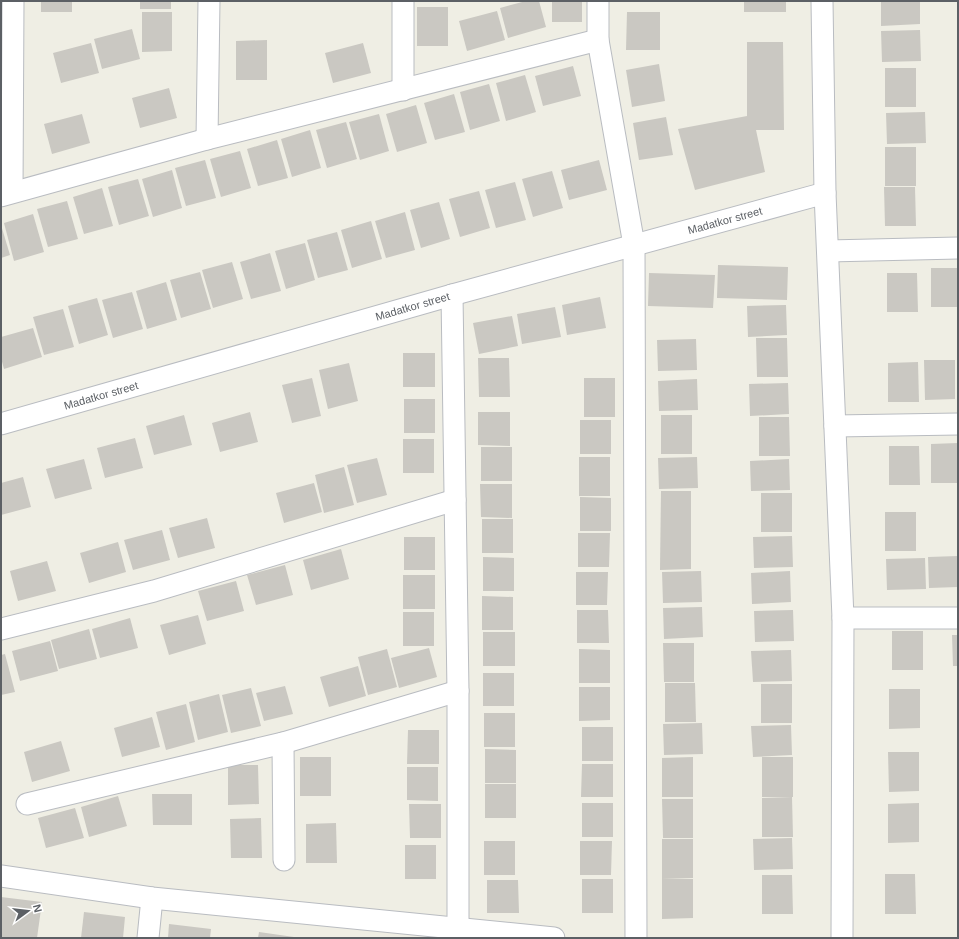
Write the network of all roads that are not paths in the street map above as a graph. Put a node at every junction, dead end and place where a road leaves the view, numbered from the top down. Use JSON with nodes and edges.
{"nodes":[{"id":1,"x":13,"y":1,"type":"edge"},
{"id":2,"x":209,"y":1,"type":"edge"},
{"id":3,"x":403,"y":1,"type":"edge"},
{"id":4,"x":598,"y":1,"type":"edge"},
{"id":5,"x":822,"y":1,"type":"edge"},
{"id":6,"x":598,"y":40,"type":"junction"},
{"id":7,"x":403,"y":90,"type":"junction"},
{"id":8,"x":207,"y":139,"type":"junction"},
{"id":9,"x":825,"y":193,"type":"junction"},
{"id":10,"x":6,"y":194,"type":"edge"},
{"id":11,"x":634,"y":245,"type":"junction"},
{"id":12,"x":958,"y":248,"type":"edge"},
{"id":13,"x":828,"y":250,"type":"junction"},
{"id":14,"x":452,"y":295,"type":"junction"},
{"id":15,"x":1,"y":424,"type":"edge"},
{"id":16,"x":958,"y":424,"type":"edge"},
{"id":17,"x":835,"y":426,"type":"junction"},
{"id":18,"x":455,"y":500,"type":"junction"},
{"id":19,"x":843,"y":618,"type":"junction"},
{"id":20,"x":958,"y":618,"type":"edge"},
{"id":21,"x":1,"y":629,"type":"edge"},
{"id":22,"x":458,"y":691,"type":"junction"},
{"id":23,"x":283,"y":743,"type":"junction"},
{"id":24,"x":26,"y":804,"type":"dead end"},
{"id":25,"x":284,"y":860,"type":"dead end"},
{"id":26,"x":1,"y":876,"type":"edge"},
{"id":27,"x":152,"y":898,"type":"junction"},
{"id":28,"x":458,"y":928,"type":"junction"},
{"id":29,"x":148,"y":938,"type":"edge"},
{"id":30,"x":554,"y":938,"type":"edge"},
{"id":31,"x":636,"y":938,"type":"edge"},
{"id":32,"x":842,"y":938,"type":"edge"}],
"edges":[{"from":1,"to":10,"type":"street"},
{"from":2,"to":8,"type":"street"},
{"from":3,"to":7,"type":"street"},
{"from":4,"to":6,"type":"street"},
{"from":5,"to":9,"type":"street"},
{"from":6,"to":7,"type":"street"},
{"from":6,"to":11,"type":"street"},
{"from":7,"to":8,"type":"street"},
{"from":8,"to":10,"type":"street"},
{"from":9,"to":11,"type":"street","name":"Madatkor street"},
{"from":9,"to":13,"type":"street"},
{"from":11,"to":14,"type":"street","name":"Madatkor street"},
{"from":11,"to":31,"type":"street"},
{"from":12,"to":13,"type":"street"},
{"from":13,"to":17,"type":"street"},
{"from":14,"to":15,"type":"street","name":"Madatkor street"},
{"from":14,"to":18,"type":"street"},
{"from":16,"to":17,"type":"street"},
{"from":17,"to":19,"type":"street"},
{"from":18,"to":21,"type":"street"},
{"from":18,"to":22,"type":"street"},
{"from":19,"to":20,"type":"street"},
{"from":19,"to":32,"type":"street"},
{"from":22,"to":23,"type":"street"},
{"from":22,"to":28,"type":"street"},
{"from":23,"to":24,"type":"street"},
{"from":23,"to":25,"type":"street"},
{"from":26,"to":27,"type":"street"},
{"from":27,"to":28,"type":"street"},
{"from":27,"to":29,"type":"street"},
{"from":28,"to":30,"type":"street"}]}
